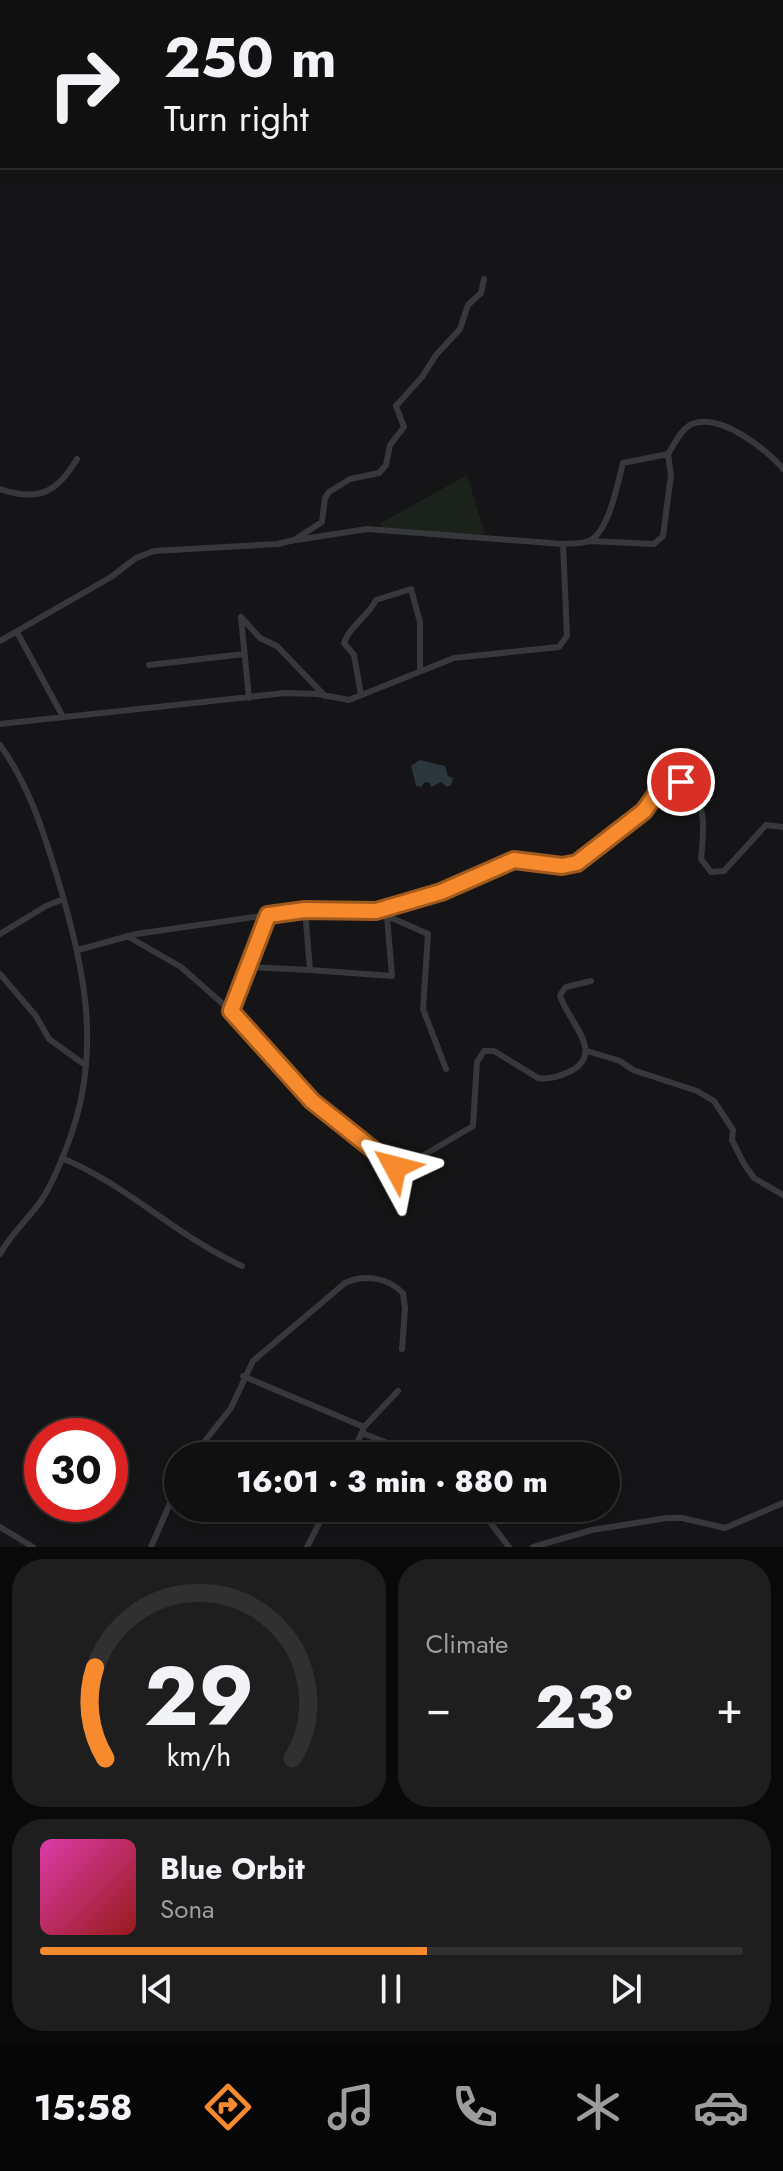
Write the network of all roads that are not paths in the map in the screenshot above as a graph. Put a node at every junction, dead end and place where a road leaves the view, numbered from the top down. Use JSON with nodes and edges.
{"nodes":[{"id":1,"x":484,"y":279,"type":"dead end"},
{"id":2,"x":668,"y":454,"type":"junction"},
{"id":3,"x":77,"y":459,"type":"dead end"},
{"id":4,"x":783,"y":469,"type":"edge"},
{"id":5,"x":0,"y":489,"type":"edge"},
{"id":6,"x":294,"y":540,"type":"junction"},
{"id":7,"x":589,"y":541,"type":"junction"},
{"id":8,"x":563,"y":544,"type":"junction"},
{"id":9,"x":17,"y":632,"type":"junction"},
{"id":10,"x":0,"y":641,"type":"edge"},
{"id":11,"x":244,"y":654,"type":"junction"},
{"id":12,"x":149,"y":665,"type":"dead end"},
{"id":13,"x":420,"y":669,"type":"junction"},
{"id":14,"x":361,"y":695,"type":"junction"},
{"id":15,"x":325,"y":696,"type":"junction"},
{"id":16,"x":249,"y":698,"type":"junction"},
{"id":17,"x":62,"y":715,"type":"junction"},
{"id":18,"x":0,"y":724,"type":"edge"},
{"id":19,"x":0,"y":745,"type":"edge"},
{"id":20,"x":783,"y":827,"type":"edge"},
{"id":21,"x":64,"y":899,"type":"junction"},
{"id":22,"x":305,"y":910,"type":"junction"},
{"id":23,"x":376,"y":911,"type":"junction"},
{"id":24,"x":268,"y":915,"type":"junction"},
{"id":25,"x":387,"y":917,"type":"junction"},
{"id":26,"x":0,"y":934,"type":"edge"},
{"id":27,"x":127,"y":936,"type":"junction"},
{"id":28,"x":78,"y":950,"type":"junction"},
{"id":29,"x":248,"y":967,"type":"junction"},
{"id":30,"x":310,"y":970,"type":"junction"},
{"id":31,"x":0,"y":974,"type":"edge"},
{"id":32,"x":591,"y":981,"type":"dead end"},
{"id":33,"x":231,"y":1011,"type":"junction"},
{"id":34,"x":587,"y":1051,"type":"junction"},
{"id":35,"x":85,"y":1065,"type":"junction"},
{"id":36,"x":446,"y":1069,"type":"dead end"},
{"id":37,"x":62,"y":1158,"type":"junction"},
{"id":38,"x":395,"y":1167,"type":"junction"},
{"id":39,"x":407,"y":1177,"type":"dead end"},
{"id":40,"x":783,"y":1195,"type":"edge"},
{"id":41,"x":0,"y":1254,"type":"edge"},
{"id":42,"x":242,"y":1266,"type":"dead end"},
{"id":43,"x":402,"y":1349,"type":"dead end"},
{"id":44,"x":243,"y":1376,"type":"junction"},
{"id":45,"x":398,"y":1391,"type":"dead end"},
{"id":46,"x":363,"y":1430,"type":"junction"},
{"id":47,"x":204,"y":1442,"type":"edge"},
{"id":48,"x":357,"y":1442,"type":"edge"},
{"id":49,"x":390,"y":1442,"type":"edge"},
{"id":50,"x":783,"y":1503,"type":"edge"},
{"id":51,"x":164,"y":1517,"type":"edge"},
{"id":52,"x":320,"y":1522,"type":"edge"},
{"id":53,"x":490,"y":1522,"type":"edge"},
{"id":54,"x":0,"y":1527,"type":"edge"},
{"id":55,"x":33,"y":1547,"type":"edge"},
{"id":56,"x":151,"y":1547,"type":"edge"},
{"id":57,"x":307,"y":1547,"type":"edge"},
{"id":58,"x":509,"y":1547,"type":"edge"},
{"id":59,"x":533,"y":1547,"type":"edge"}],
"edges":[{"from":1,"to":6,"type":"street"},
{"from":2,"to":4,"type":"street"},
{"from":2,"to":7,"type":"street"},
{"from":2,"to":7,"type":"street"},
{"from":3,"to":5,"type":"street"},
{"from":6,"to":8,"type":"street"},
{"from":6,"to":9,"type":"street"},
{"from":7,"to":8,"type":"street"},
{"from":8,"to":13,"type":"street"},
{"from":9,"to":10,"type":"street"},
{"from":9,"to":17,"type":"street"},
{"from":11,"to":12,"type":"street"},
{"from":11,"to":15,"type":"street"},
{"from":11,"to":16,"type":"street"},
{"from":13,"to":14,"type":"street"},
{"from":13,"to":14,"type":"street"},
{"from":14,"to":15,"type":"street"},
{"from":15,"to":16,"type":"street"},
{"from":16,"to":17,"type":"street"},
{"from":17,"to":18,"type":"street"},
{"from":19,"to":21,"type":"street"},
{"from":20,"to":23,"type":"street"},
{"from":21,"to":26,"type":"street"},
{"from":21,"to":28,"type":"street"},
{"from":22,"to":23,"type":"street"},
{"from":22,"to":24,"type":"street"},
{"from":22,"to":30,"type":"street"},
{"from":23,"to":25,"type":"street"},
{"from":24,"to":27,"type":"street"},
{"from":24,"to":29,"type":"street"},
{"from":25,"to":30,"type":"street"},
{"from":25,"to":36,"type":"street"},
{"from":27,"to":28,"type":"street"},
{"from":27,"to":33,"type":"street"},
{"from":28,"to":35,"type":"street"},
{"from":29,"to":30,"type":"street"},
{"from":29,"to":33,"type":"street"},
{"from":31,"to":35,"type":"street"},
{"from":32,"to":34,"type":"street"},
{"from":33,"to":38,"type":"street"},
{"from":34,"to":38,"type":"street"},
{"from":34,"to":40,"type":"street"},
{"from":35,"to":37,"type":"street"},
{"from":37,"to":41,"type":"street"},
{"from":37,"to":42,"type":"street"},
{"from":38,"to":39,"type":"street"},
{"from":43,"to":44,"type":"street"},
{"from":44,"to":46,"type":"street"},
{"from":44,"to":47,"type":"street"},
{"from":45,"to":46,"type":"street"},
{"from":46,"to":48,"type":"street"},
{"from":46,"to":49,"type":"street"},
{"from":50,"to":59,"type":"street"},
{"from":51,"to":56,"type":"street"},
{"from":52,"to":57,"type":"street"},
{"from":53,"to":58,"type":"street"},
{"from":54,"to":55,"type":"street"}]}
